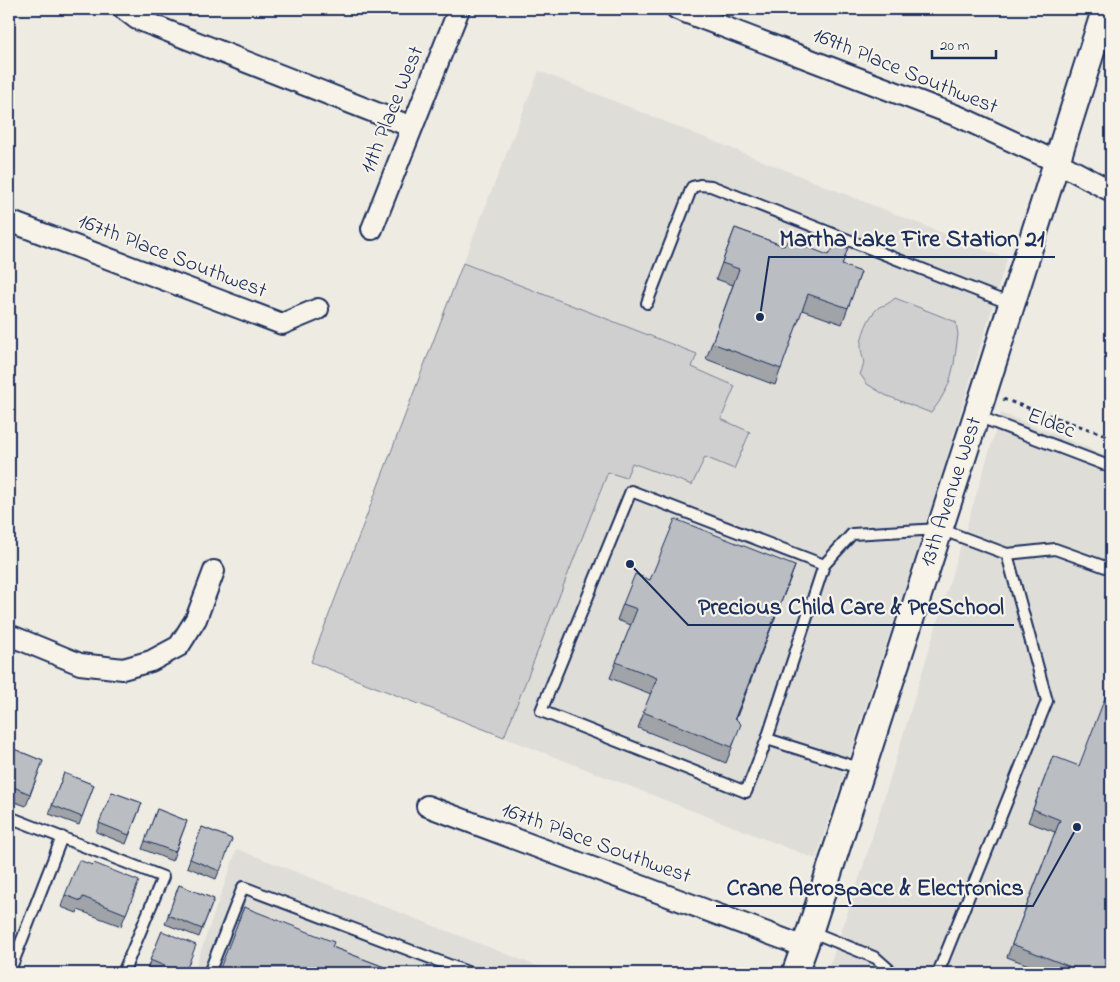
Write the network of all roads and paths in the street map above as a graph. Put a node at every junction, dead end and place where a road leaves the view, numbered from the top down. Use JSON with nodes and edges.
{"nodes":[{"id":1,"x":124,"y":9,"type":"edge"},
{"id":2,"x":459,"y":9,"type":"edge"},
{"id":3,"x":677,"y":9,"type":"edge"},
{"id":4,"x":1104,"y":9,"type":"edge"},
{"id":5,"x":412,"y":127,"type":"junction"},
{"id":6,"x":1057,"y":162,"type":"junction"},
{"id":7,"x":1111,"y":192,"type":"edge"},
{"id":8,"x":9,"y":221,"type":"edge"},
{"id":9,"x":372,"y":229,"type":"dead end"},
{"id":10,"x":647,"y":304,"type":"dead end"},
{"id":11,"x":1012,"y":304,"type":"junction"},
{"id":12,"x":318,"y":309,"type":"dead end"},
{"id":13,"x":980,"y":404,"type":"junction"},
{"id":14,"x":1111,"y":437,"type":"edge"},
{"id":15,"x":1111,"y":468,"type":"edge"},
{"id":16,"x":940,"y":529,"type":"junction"},
{"id":17,"x":1007,"y":554,"type":"junction"},
{"id":18,"x":824,"y":565,"type":"junction"},
{"id":19,"x":1111,"y":569,"type":"edge"},
{"id":20,"x":214,"y":570,"type":"dead end"},
{"id":21,"x":9,"y":635,"type":"edge"},
{"id":22,"x":767,"y":739,"type":"junction"},
{"id":23,"x":862,"y":769,"type":"junction"},
{"id":24,"x":427,"y":806,"type":"dead end"},
{"id":25,"x":9,"y":817,"type":"edge"},
{"id":26,"x":62,"y":837,"type":"junction"},
{"id":27,"x":808,"y":939,"type":"junction"},
{"id":28,"x":9,"y":973,"type":"edge"},
{"id":29,"x":123,"y":973,"type":"edge"},
{"id":30,"x":209,"y":973,"type":"edge"},
{"id":31,"x":470,"y":973,"type":"edge"},
{"id":32,"x":795,"y":973,"type":"edge"},
{"id":33,"x":893,"y":973,"type":"edge"},
{"id":34,"x":938,"y":973,"type":"edge"}],
"edges":[{"from":1,"to":5,"type":"street"},
{"from":2,"to":5,"type":"street","name":"11th Place West"},
{"from":3,"to":6,"type":"street","name":"169th Place Southwest"},
{"from":4,"to":6,"type":"street","name":"13th Avenue West"},
{"from":5,"to":9,"type":"street","name":"11th Place West"},
{"from":6,"to":7,"type":"street","name":"169th Place Southwest"},
{"from":6,"to":11,"type":"street","name":"13th Avenue West"},
{"from":8,"to":12,"type":"street","name":"167th Place Southwest"},
{"from":10,"to":11,"type":"lane"},
{"from":11,"to":13,"type":"street","name":"13th Avenue West"},
{"from":13,"to":14,"type":"path"},
{"from":13,"to":15,"type":"lane","name":"Eldec"},
{"from":13,"to":16,"type":"street","name":"13th Avenue West"},
{"from":16,"to":17,"type":"lane"},
{"from":16,"to":18,"type":"lane"},
{"from":16,"to":23,"type":"street","name":"13th Avenue West"},
{"from":17,"to":19,"type":"lane"},
{"from":17,"to":34,"type":"lane"},
{"from":18,"to":22,"type":"lane"},
{"from":18,"to":22,"type":"lane"},
{"from":20,"to":21,"type":"street"},
{"from":22,"to":23,"type":"lane"},
{"from":23,"to":27,"type":"street","name":"13th Avenue West"},
{"from":24,"to":27,"type":"street","name":"167th Place Southwest"},
{"from":25,"to":26,"type":"lane"},
{"from":26,"to":28,"type":"lane"},
{"from":26,"to":29,"type":"lane"},
{"from":27,"to":32,"type":"street","name":"13th Avenue West"},
{"from":27,"to":33,"type":"lane"},
{"from":30,"to":31,"type":"lane"}]}
